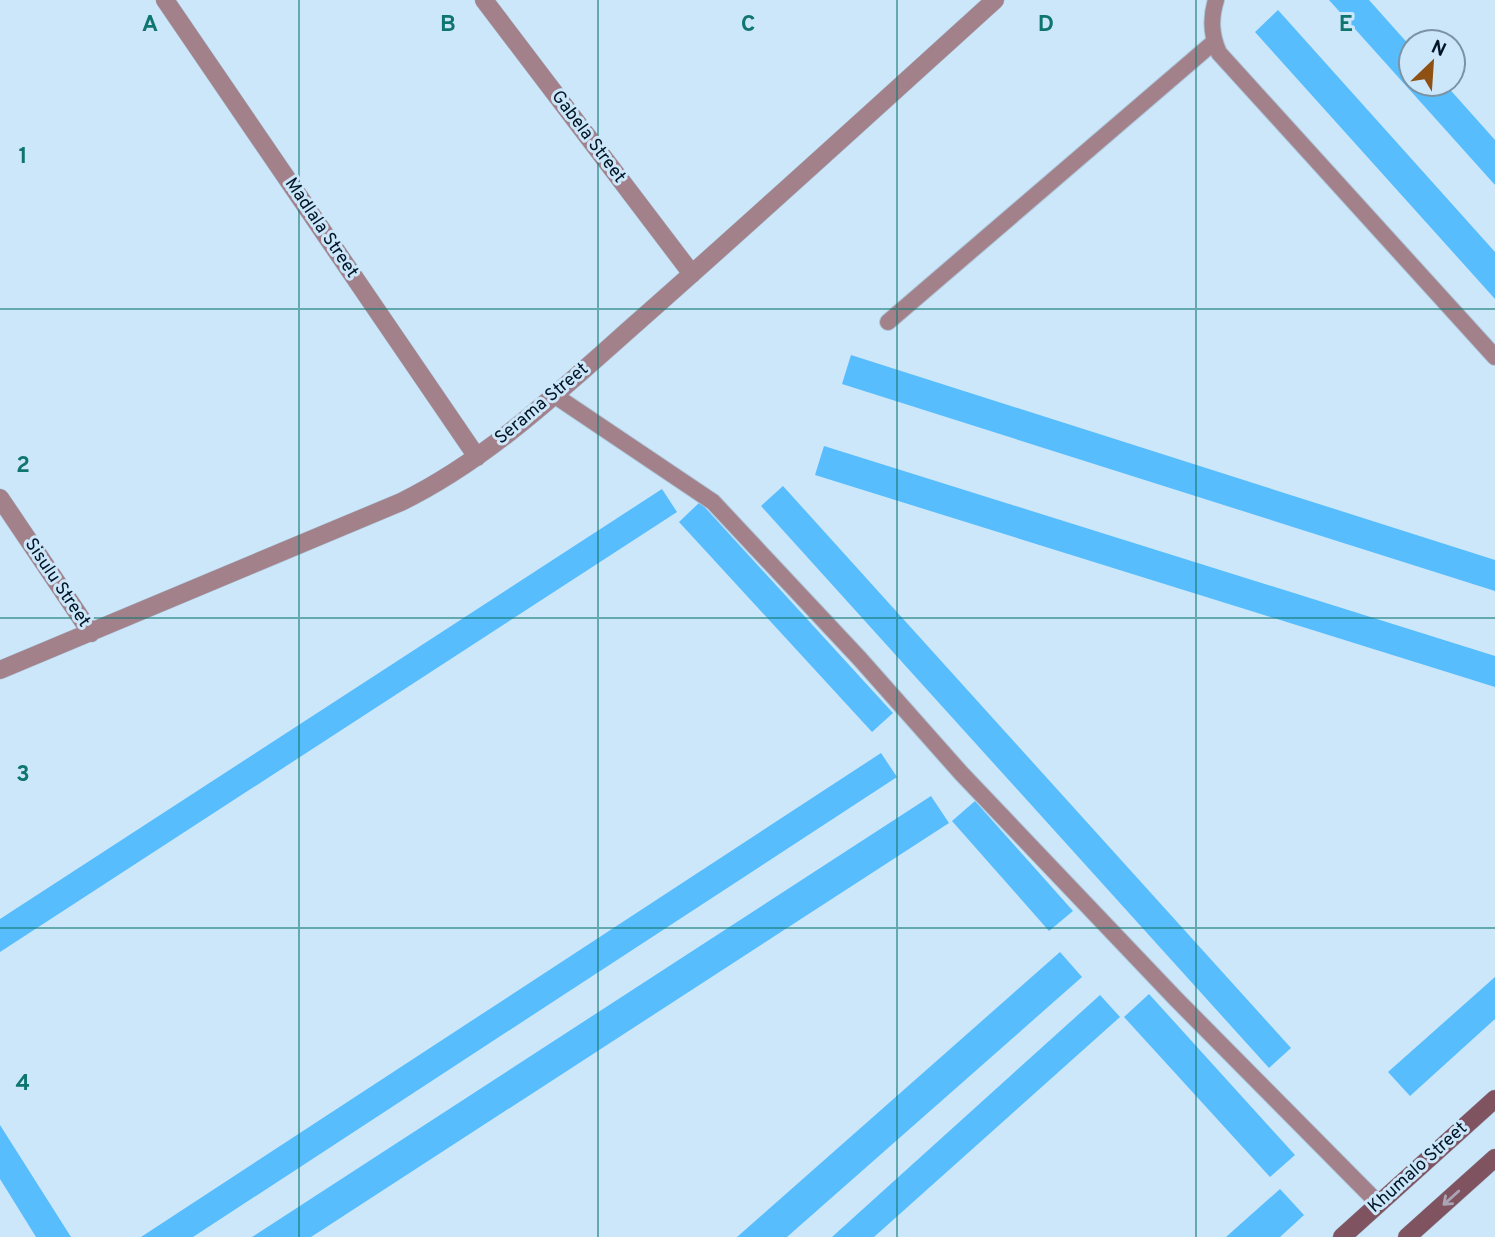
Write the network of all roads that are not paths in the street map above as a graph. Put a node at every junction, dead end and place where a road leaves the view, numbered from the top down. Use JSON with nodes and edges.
{"nodes":[{"id":1,"x":165,"y":0,"type":"edge"},
{"id":2,"x":484,"y":0,"type":"edge"},
{"id":3,"x":995,"y":0,"type":"edge"},
{"id":4,"x":1216,"y":0,"type":"edge"},
{"id":5,"x":1214,"y":41,"type":"junction"},
{"id":6,"x":692,"y":274,"type":"junction"},
{"id":7,"x":888,"y":322,"type":"dead end"},
{"id":8,"x":1495,"y":357,"type":"edge"},
{"id":9,"x":554,"y":395,"type":"junction"},
{"id":10,"x":478,"y":457,"type":"junction"},
{"id":11,"x":0,"y":498,"type":"edge"},
{"id":12,"x":91,"y":633,"type":"junction"},
{"id":13,"x":0,"y":670,"type":"edge"},
{"id":14,"x":1495,"y":1099,"type":"edge"},
{"id":15,"x":1495,"y":1158,"type":"edge"},
{"id":16,"x":1379,"y":1204,"type":"junction"},
{"id":17,"x":1342,"y":1237,"type":"edge"},
{"id":18,"x":1407,"y":1237,"type":"edge"}],
"edges":[{"from":1,"to":10,"type":"street","name":"Madlala Street"},
{"from":2,"to":6,"type":"street","name":"Gabela Street"},
{"from":3,"to":6,"type":"street","name":"Serama Street"},
{"from":4,"to":5,"type":"lane"},
{"from":5,"to":7,"type":"lane"},
{"from":5,"to":8,"type":"lane"},
{"from":6,"to":9,"type":"street","name":"Serama Street"},
{"from":9,"to":10,"type":"street","name":"Serama Street"},
{"from":9,"to":16,"type":"lane"},
{"from":10,"to":12,"type":"street","name":"Serama Street"},
{"from":11,"to":12,"type":"street","name":"Sisulu Street"},
{"from":12,"to":13,"type":"street","name":"Serama Street"},
{"from":14,"to":16,"type":"street","name":"Khumalo Street"},
{"from":15,"to":18,"type":"street","one_way":true},
{"from":16,"to":17,"type":"street","name":"Khumalo Street"}]}
